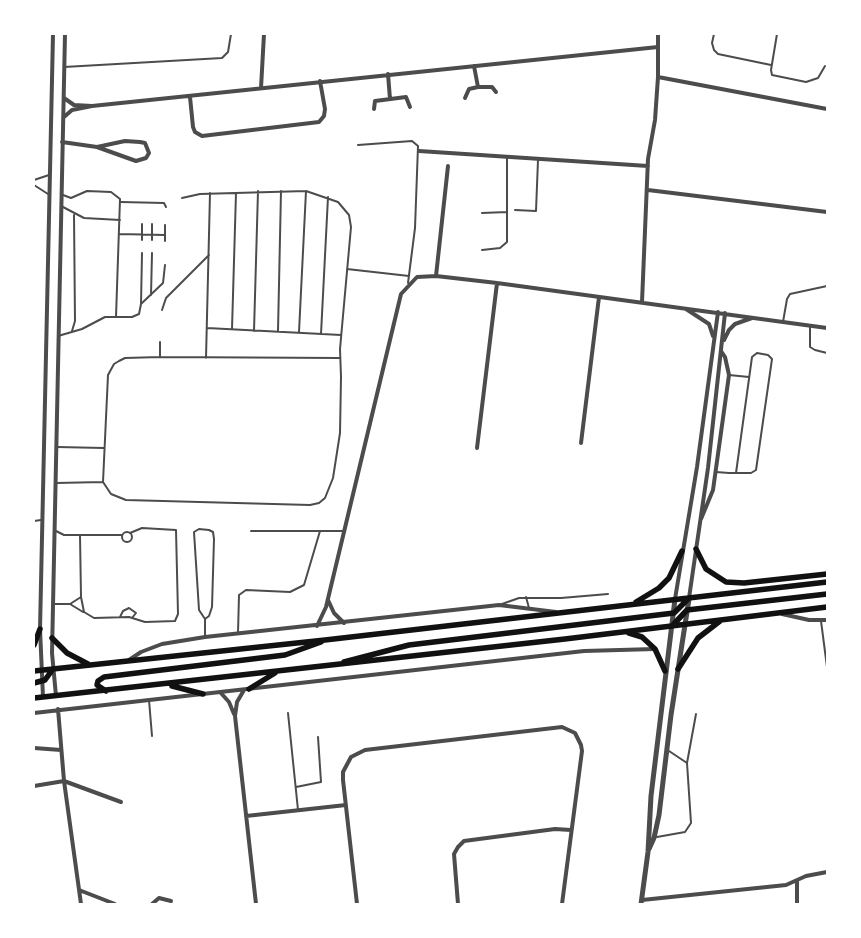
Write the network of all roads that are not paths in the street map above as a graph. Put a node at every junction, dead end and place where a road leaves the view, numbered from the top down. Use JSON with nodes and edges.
{"nodes":[{"id":1,"x":53,"y":34,"type":"edge"},
{"id":2,"x":65,"y":34,"type":"edge"},
{"id":3,"x":231,"y":34,"type":"edge"},
{"id":4,"x":264,"y":34,"type":"edge"},
{"id":5,"x":658,"y":34,"type":"edge"},
{"id":6,"x":714,"y":34,"type":"edge"},
{"id":7,"x":777,"y":34,"type":"edge"},
{"id":8,"x":658,"y":47,"type":"junction"},
{"id":9,"x":772,"y":65,"type":"junction"},
{"id":10,"x":474,"y":66,"type":"junction"},
{"id":11,"x":824,"y":66,"type":"dead end"},
{"id":12,"x":64,"y":67,"type":"junction"},
{"id":13,"x":388,"y":74,"type":"junction"},
{"id":14,"x":658,"y":77,"type":"junction"},
{"id":15,"x":320,"y":81,"type":"junction"},
{"id":16,"x":478,"y":87,"type":"junction"},
{"id":17,"x":261,"y":88,"type":"junction"},
{"id":18,"x":496,"y":92,"type":"dead end"},
{"id":19,"x":190,"y":96,"type":"junction"},
{"id":20,"x":64,"y":98,"type":"junction"},
{"id":21,"x":465,"y":98,"type":"dead end"},
{"id":22,"x":390,"y":99,"type":"junction"},
{"id":23,"x":92,"y":106,"type":"junction"},
{"id":24,"x":410,"y":107,"type":"dead end"},
{"id":25,"x":374,"y":109,"type":"dead end"},
{"id":26,"x":827,"y":109,"type":"edge"},
{"id":27,"x":63,"y":118,"type":"junction"},
{"id":28,"x":62,"y":142,"type":"junction"},
{"id":29,"x":358,"y":145,"type":"dead end"},
{"id":30,"x":97,"y":147,"type":"junction"},
{"id":31,"x":419,"y":150,"type":"junction"},
{"id":32,"x":507,"y":156,"type":"junction"},
{"id":33,"x":539,"y":157,"type":"junction"},
{"id":34,"x":448,"y":166,"type":"dead end"},
{"id":35,"x":648,"y":166,"type":"junction"},
{"id":36,"x":51,"y":174,"type":"junction"},
{"id":37,"x":34,"y":180,"type":"edge"},
{"id":38,"x":34,"y":185,"type":"edge"},
{"id":39,"x":648,"y":190,"type":"junction"},
{"id":40,"x":281,"y":191,"type":"junction"},
{"id":41,"x":306,"y":191,"type":"junction"},
{"id":42,"x":258,"y":192,"type":"junction"},
{"id":43,"x":210,"y":193,"type":"junction"},
{"id":44,"x":236,"y":193,"type":"junction"},
{"id":45,"x":61,"y":194,"type":"junction"},
{"id":46,"x":50,"y":197,"type":"junction"},
{"id":47,"x":328,"y":197,"type":"junction"},
{"id":48,"x":182,"y":198,"type":"dead end"},
{"id":49,"x":121,"y":202,"type":"junction"},
{"id":50,"x":142,"y":203,"type":"junction"},
{"id":51,"x":153,"y":203,"type":"junction"},
{"id":52,"x":61,"y":206,"type":"junction"},
{"id":53,"x":142,"y":207,"type":"dead end"},
{"id":54,"x":153,"y":207,"type":"dead end"},
{"id":55,"x":166,"y":207,"type":"dead end"},
{"id":56,"x":515,"y":210,"type":"dead end"},
{"id":57,"x":507,"y":212,"type":"junction"},
{"id":58,"x":827,"y":212,"type":"edge"},
{"id":59,"x":482,"y":214,"type":"dead end"},
{"id":60,"x":74,"y":215,"type":"junction"},
{"id":61,"x":120,"y":220,"type":"junction"},
{"id":62,"x":142,"y":224,"type":"dead end"},
{"id":63,"x":152,"y":224,"type":"dead end"},
{"id":64,"x":166,"y":225,"type":"dead end"},
{"id":65,"x":119,"y":234,"type":"junction"},
{"id":66,"x":142,"y":235,"type":"junction"},
{"id":67,"x":152,"y":235,"type":"junction"},
{"id":68,"x":165,"y":235,"type":"junction"},
{"id":69,"x":142,"y":240,"type":"dead end"},
{"id":70,"x":152,"y":240,"type":"dead end"},
{"id":71,"x":165,"y":241,"type":"dead end"},
{"id":72,"x":482,"y":250,"type":"dead end"},
{"id":73,"x":142,"y":252,"type":"dead end"},
{"id":74,"x":152,"y":253,"type":"dead end"},
{"id":75,"x":209,"y":255,"type":"junction"},
{"id":76,"x":165,"y":265,"type":"dead end"},
{"id":77,"x":347,"y":269,"type":"junction"},
{"id":78,"x":409,"y":276,"type":"junction"},
{"id":79,"x":436,"y":276,"type":"junction"},
{"id":80,"x":408,"y":283,"type":"junction"},
{"id":81,"x":497,"y":283,"type":"junction"},
{"id":82,"x":827,"y":286,"type":"edge"},
{"id":83,"x":151,"y":295,"type":"junction"},
{"id":84,"x":598,"y":297,"type":"junction"},
{"id":85,"x":642,"y":302,"type":"junction"},
{"id":86,"x":142,"y":304,"type":"junction"},
{"id":87,"x":682,"y":307,"type":"junction"},
{"id":88,"x":162,"y":310,"type":"dead end"},
{"id":89,"x":718,"y":312,"type":"junction"},
{"id":90,"x":725,"y":313,"type":"junction"},
{"id":91,"x":116,"y":316,"type":"junction"},
{"id":92,"x":755,"y":318,"type":"junction"},
{"id":93,"x":783,"y":322,"type":"junction"},
{"id":94,"x":810,"y":325,"type":"junction"},
{"id":95,"x":207,"y":328,"type":"junction"},
{"id":96,"x":827,"y":328,"type":"edge"},
{"id":97,"x":232,"y":329,"type":"junction"},
{"id":98,"x":254,"y":330,"type":"junction"},
{"id":99,"x":72,"y":332,"type":"junction"},
{"id":100,"x":278,"y":332,"type":"junction"},
{"id":101,"x":299,"y":332,"type":"junction"},
{"id":102,"x":321,"y":334,"type":"junction"},
{"id":103,"x":341,"y":335,"type":"junction"},
{"id":104,"x":58,"y":336,"type":"junction"},
{"id":105,"x":160,"y":342,"type":"dead end"},
{"id":106,"x":714,"y":344,"type":"junction"},
{"id":107,"x":722,"y":344,"type":"junction"},
{"id":108,"x":721,"y":352,"type":"junction"},
{"id":109,"x":827,"y":353,"type":"edge"},
{"id":110,"x":160,"y":357,"type":"junction"},
{"id":111,"x":206,"y":358,"type":"junction"},
{"id":112,"x":340,"y":358,"type":"junction"},
{"id":113,"x":729,"y":375,"type":"junction"},
{"id":114,"x":749,"y":377,"type":"junction"},
{"id":115,"x":581,"y":443,"type":"dead end"},
{"id":116,"x":56,"y":447,"type":"junction"},
{"id":117,"x":104,"y":448,"type":"junction"},
{"id":118,"x":477,"y":448,"type":"dead end"},
{"id":119,"x":716,"y":472,"type":"junction"},
{"id":120,"x":736,"y":473,"type":"junction"},
{"id":121,"x":103,"y":482,"type":"junction"},
{"id":122,"x":56,"y":483,"type":"junction"},
{"id":123,"x":34,"y":520,"type":"edge"},
{"id":124,"x":43,"y":520,"type":"junction"},
{"id":125,"x":699,"y":523,"type":"junction"},
{"id":126,"x":54,"y":529,"type":"junction"},
{"id":127,"x":320,"y":530,"type":"junction"},
{"id":128,"x":344,"y":530,"type":"junction"},
{"id":129,"x":251,"y":531,"type":"dead end"},
{"id":130,"x":130,"y":534,"type":"junction"},
{"id":131,"x":80,"y":535,"type":"junction"},
{"id":132,"x":122,"y":535,"type":"junction"},
{"id":133,"x":696,"y":549,"type":"junction"},
{"id":134,"x":682,"y":551,"type":"junction"},
{"id":135,"x":827,"y":574,"type":"edge"},
{"id":136,"x":827,"y":582,"type":"edge"},
{"id":137,"x":608,"y":594,"type":"dead end"},
{"id":138,"x":827,"y":594,"type":"edge"},
{"id":139,"x":80,"y":597,"type":"junction"},
{"id":140,"x":526,"y":598,"type":"junction"},
{"id":141,"x":689,"y":598,"type":"junction"},
{"id":142,"x":675,"y":599,"type":"junction"},
{"id":143,"x":328,"y":600,"type":"junction"},
{"id":144,"x":54,"y":604,"type":"junction"},
{"id":145,"x":70,"y":604,"type":"junction"},
{"id":146,"x":632,"y":604,"type":"junction"},
{"id":147,"x":499,"y":605,"type":"junction"},
{"id":148,"x":827,"y":607,"type":"edge"},
{"id":149,"x":529,"y":608,"type":"junction"},
{"id":150,"x":687,"y":610,"type":"junction"},
{"id":151,"x":84,"y":612,"type":"junction"},
{"id":152,"x":560,"y":612,"type":"junction"},
{"id":153,"x":674,"y":613,"type":"junction"},
{"id":154,"x":778,"y":613,"type":"junction"},
{"id":155,"x":120,"y":617,"type":"junction"},
{"id":156,"x":132,"y":618,"type":"junction"},
{"id":157,"x":205,"y":619,"type":"junction"},
{"id":158,"x":722,"y":620,"type":"junction"},
{"id":159,"x":827,"y":620,"type":"edge"},
{"id":160,"x":821,"y":621,"type":"junction"},
{"id":161,"x":344,"y":623,"type":"junction"},
{"id":162,"x":685,"y":624,"type":"junction"},
{"id":163,"x":317,"y":626,"type":"junction"},
{"id":164,"x":672,"y":626,"type":"junction"},
{"id":165,"x":40,"y":629,"type":"junction"},
{"id":166,"x":624,"y":632,"type":"junction"},
{"id":167,"x":238,"y":634,"type":"junction"},
{"id":168,"x":204,"y":637,"type":"junction"},
{"id":169,"x":52,"y":638,"type":"junction"},
{"id":170,"x":325,"y":640,"type":"junction"},
{"id":171,"x":34,"y":645,"type":"edge"},
{"id":172,"x":655,"y":649,"type":"junction"},
{"id":173,"x":826,"y":652,"type":"edge"},
{"id":174,"x":125,"y":662,"type":"junction"},
{"id":175,"x":90,"y":665,"type":"junction"},
{"id":176,"x":330,"y":666,"type":"junction"},
{"id":177,"x":827,"y":666,"type":"edge"},
{"id":178,"x":53,"y":669,"type":"junction"},
{"id":179,"x":678,"y":669,"type":"junction"},
{"id":180,"x":41,"y":670,"type":"junction"},
{"id":181,"x":34,"y":671,"type":"edge"},
{"id":182,"x":665,"y":671,"type":"junction"},
{"id":183,"x":277,"y":672,"type":"junction"},
{"id":184,"x":42,"y":682,"type":"junction"},
{"id":185,"x":34,"y":683,"type":"edge"},
{"id":186,"x":168,"y":684,"type":"junction"},
{"id":187,"x":246,"y":689,"type":"junction"},
{"id":188,"x":107,"y":691,"type":"junction"},
{"id":189,"x":220,"y":692,"type":"junction"},
{"id":190,"x":203,"y":694,"type":"junction"},
{"id":191,"x":56,"y":696,"type":"junction"},
{"id":192,"x":43,"y":697,"type":"junction"},
{"id":193,"x":34,"y":698,"type":"edge"},
{"id":194,"x":149,"y":700,"type":"junction"},
{"id":195,"x":58,"y":710,"type":"junction"},
{"id":196,"x":34,"y":712,"type":"edge"},
{"id":197,"x":288,"y":713,"type":"dead end"},
{"id":198,"x":696,"y":714,"type":"dead end"},
{"id":199,"x":235,"y":716,"type":"junction"},
{"id":200,"x":152,"y":736,"type":"dead end"},
{"id":201,"x":318,"y":737,"type":"dead end"},
{"id":202,"x":34,"y":748,"type":"edge"},
{"id":203,"x":61,"y":750,"type":"junction"},
{"id":204,"x":667,"y":750,"type":"junction"},
{"id":205,"x":687,"y":763,"type":"junction"},
{"id":206,"x":64,"y":781,"type":"junction"},
{"id":207,"x":34,"y":786,"type":"edge"},
{"id":208,"x":296,"y":787,"type":"junction"},
{"id":209,"x":121,"y":802,"type":"dead end"},
{"id":210,"x":346,"y":805,"type":"junction"},
{"id":211,"x":298,"y":810,"type":"junction"},
{"id":212,"x":246,"y":816,"type":"junction"},
{"id":213,"x":571,"y":830,"type":"junction"},
{"id":214,"x":654,"y":838,"type":"junction"},
{"id":215,"x":648,"y":852,"type":"junction"},
{"id":216,"x":827,"y":872,"type":"edge"},
{"id":217,"x":797,"y":881,"type":"junction"},
{"id":218,"x":79,"y":890,"type":"junction"},
{"id":219,"x":171,"y":901,"type":"dead end"},
{"id":220,"x":642,"y":902,"type":"edge"},
{"id":221,"x":81,"y":904,"type":"edge"},
{"id":222,"x":115,"y":904,"type":"edge"},
{"id":223,"x":152,"y":904,"type":"edge"},
{"id":224,"x":256,"y":904,"type":"edge"},
{"id":225,"x":357,"y":904,"type":"edge"},
{"id":226,"x":458,"y":904,"type":"edge"},
{"id":227,"x":562,"y":904,"type":"edge"},
{"id":228,"x":797,"y":904,"type":"edge"}],
"edges":[{"from":1,"to":36,"type":"street"},
{"from":2,"to":12,"type":"street"},
{"from":3,"to":12,"type":"lane"},
{"from":4,"to":17,"type":"street"},
{"from":5,"to":8,"type":"street"},
{"from":6,"to":9,"type":"lane"},
{"from":7,"to":9,"type":"lane"},
{"from":8,"to":10,"type":"street"},
{"from":8,"to":14,"type":"street"},
{"from":9,"to":11,"type":"lane"},
{"from":10,"to":13,"type":"street"},
{"from":10,"to":16,"type":"street"},
{"from":12,"to":20,"type":"street"},
{"from":13,"to":15,"type":"street"},
{"from":13,"to":22,"type":"street"},
{"from":14,"to":26,"type":"street"},
{"from":14,"to":35,"type":"street"},
{"from":15,"to":17,"type":"street"},
{"from":15,"to":19,"type":"street"},
{"from":16,"to":18,"type":"street"},
{"from":16,"to":21,"type":"street"},
{"from":17,"to":19,"type":"street"},
{"from":19,"to":23,"type":"street"},
{"from":20,"to":23,"type":"street"},
{"from":20,"to":27,"type":"street"},
{"from":22,"to":24,"type":"street"},
{"from":22,"to":25,"type":"street"},
{"from":23,"to":27,"type":"street"},
{"from":27,"to":28,"type":"street"},
{"from":28,"to":30,"type":"street"},
{"from":28,"to":45,"type":"street"},
{"from":29,"to":31,"type":"lane"},
{"from":30,"to":30,"type":"street"},
{"from":31,"to":32,"type":"street"},
{"from":31,"to":78,"type":"lane"},
{"from":32,"to":33,"type":"street"},
{"from":32,"to":57,"type":"lane"},
{"from":33,"to":35,"type":"street"},
{"from":33,"to":56,"type":"lane"},
{"from":34,"to":79,"type":"street"},
{"from":35,"to":39,"type":"street"},
{"from":36,"to":37,"type":"lane"},
{"from":36,"to":46,"type":"street"},
{"from":38,"to":46,"type":"lane"},
{"from":39,"to":58,"type":"street"},
{"from":39,"to":85,"type":"street"},
{"from":40,"to":41,"type":"lane"},
{"from":40,"to":42,"type":"lane"},
{"from":40,"to":100,"type":"lane"},
{"from":41,"to":47,"type":"lane"},
{"from":41,"to":101,"type":"lane"},
{"from":42,"to":44,"type":"lane"},
{"from":42,"to":98,"type":"lane"},
{"from":43,"to":44,"type":"lane"},
{"from":43,"to":48,"type":"lane"},
{"from":43,"to":75,"type":"lane"},
{"from":44,"to":97,"type":"lane"},
{"from":45,"to":49,"type":"lane"},
{"from":45,"to":52,"type":"street"},
{"from":46,"to":124,"type":"street"},
{"from":47,"to":77,"type":"lane"},
{"from":47,"to":102,"type":"lane"},
{"from":49,"to":50,"type":"lane"},
{"from":49,"to":61,"type":"lane"},
{"from":50,"to":51,"type":"lane"},
{"from":50,"to":53,"type":"lane"},
{"from":51,"to":54,"type":"lane"},
{"from":51,"to":55,"type":"lane"},
{"from":52,"to":60,"type":"lane"},
{"from":52,"to":104,"type":"street"},
{"from":57,"to":59,"type":"lane"},
{"from":57,"to":72,"type":"lane"},
{"from":60,"to":61,"type":"lane"},
{"from":60,"to":99,"type":"lane"},
{"from":61,"to":65,"type":"lane"},
{"from":62,"to":66,"type":"lane"},
{"from":63,"to":67,"type":"lane"},
{"from":64,"to":68,"type":"lane"},
{"from":65,"to":66,"type":"lane"},
{"from":65,"to":91,"type":"lane"},
{"from":66,"to":67,"type":"lane"},
{"from":66,"to":69,"type":"lane"},
{"from":67,"to":68,"type":"lane"},
{"from":67,"to":70,"type":"lane"},
{"from":68,"to":71,"type":"lane"},
{"from":73,"to":86,"type":"lane"},
{"from":74,"to":83,"type":"lane"},
{"from":75,"to":88,"type":"lane"},
{"from":75,"to":95,"type":"lane"},
{"from":76,"to":83,"type":"lane"},
{"from":77,"to":78,"type":"lane"},
{"from":77,"to":103,"type":"lane"},
{"from":78,"to":80,"type":"lane"},
{"from":79,"to":80,"type":"street"},
{"from":79,"to":81,"type":"street"},
{"from":80,"to":128,"type":"street"},
{"from":81,"to":84,"type":"street"},
{"from":81,"to":118,"type":"street"},
{"from":82,"to":93,"type":"lane"},
{"from":83,"to":86,"type":"lane"},
{"from":84,"to":85,"type":"street"},
{"from":84,"to":115,"type":"street"},
{"from":85,"to":87,"type":"street"},
{"from":86,"to":91,"type":"lane"},
{"from":87,"to":89,"type":"street"},
{"from":87,"to":106,"type":"street"},
{"from":89,"to":90,"type":"street"},
{"from":89,"to":106,"type":"street"},
{"from":90,"to":92,"type":"street"},
{"from":90,"to":107,"type":"street"},
{"from":91,"to":99,"type":"lane"},
{"from":92,"to":93,"type":"street"},
{"from":92,"to":107,"type":"street"},
{"from":93,"to":94,"type":"street"},
{"from":94,"to":96,"type":"street"},
{"from":94,"to":109,"type":"lane"},
{"from":95,"to":97,"type":"lane"},
{"from":95,"to":111,"type":"lane"},
{"from":97,"to":98,"type":"lane"},
{"from":98,"to":100,"type":"lane"},
{"from":99,"to":104,"type":"lane"},
{"from":100,"to":101,"type":"lane"},
{"from":101,"to":102,"type":"lane"},
{"from":102,"to":103,"type":"lane"},
{"from":103,"to":112,"type":"lane"},
{"from":104,"to":116,"type":"street"},
{"from":105,"to":110,"type":"lane"},
{"from":106,"to":134,"type":"street"},
{"from":107,"to":108,"type":"street"},
{"from":108,"to":113,"type":"street"},
{"from":108,"to":125,"type":"street"},
{"from":110,"to":111,"type":"lane"},
{"from":110,"to":117,"type":"lane"},
{"from":111,"to":112,"type":"lane"},
{"from":112,"to":121,"type":"lane"},
{"from":113,"to":114,"type":"lane"},
{"from":113,"to":119,"type":"street"},
{"from":114,"to":120,"type":"lane"},
{"from":114,"to":120,"type":"lane"},
{"from":116,"to":117,"type":"lane"},
{"from":116,"to":122,"type":"street"},
{"from":117,"to":121,"type":"lane"},
{"from":119,"to":120,"type":"lane"},
{"from":119,"to":125,"type":"street"},
{"from":121,"to":122,"type":"lane"},
{"from":122,"to":126,"type":"street"},
{"from":123,"to":124,"type":"lane"},
{"from":124,"to":165,"type":"street"},
{"from":125,"to":133,"type":"street"},
{"from":126,"to":131,"type":"lane"},
{"from":126,"to":144,"type":"street"},
{"from":127,"to":128,"type":"lane"},
{"from":127,"to":129,"type":"lane"},
{"from":127,"to":167,"type":"lane"},
{"from":128,"to":143,"type":"street"},
{"from":130,"to":132,"type":"lane"},
{"from":130,"to":132,"type":"lane"},
{"from":130,"to":156,"type":"lane"},
{"from":131,"to":132,"type":"lane"},
{"from":131,"to":139,"type":"lane"},
{"from":133,"to":135,"type":"main road"},
{"from":133,"to":141,"type":"street"},
{"from":134,"to":142,"type":"street"},
{"from":134,"to":146,"type":"main road"},
{"from":136,"to":141,"type":"main road"},
{"from":137,"to":140,"type":"lane"},
{"from":138,"to":150,"type":"main road"},
{"from":139,"to":145,"type":"lane"},
{"from":139,"to":151,"type":"lane"},
{"from":140,"to":147,"type":"lane"},
{"from":140,"to":149,"type":"lane"},
{"from":141,"to":142,"type":"main road"},
{"from":141,"to":150,"type":"street"},
{"from":141,"to":153,"type":"main road"},
{"from":142,"to":146,"type":"main road"},
{"from":142,"to":153,"type":"street"},
{"from":143,"to":161,"type":"street"},
{"from":143,"to":163,"type":"street"},
{"from":144,"to":145,"type":"lane"},
{"from":144,"to":169,"type":"street"},
{"from":145,"to":151,"type":"lane"},
{"from":146,"to":152,"type":"main road"},
{"from":147,"to":149,"type":"street"},
{"from":147,"to":161,"type":"street"},
{"from":148,"to":154,"type":"main road"},
{"from":149,"to":152,"type":"street"},
{"from":150,"to":162,"type":"street"},
{"from":150,"to":164,"type":"main road"},
{"from":151,"to":155,"type":"lane"},
{"from":152,"to":170,"type":"main road"},
{"from":153,"to":164,"type":"street"},
{"from":153,"to":176,"type":"main road"},
{"from":154,"to":158,"type":"main road"},
{"from":154,"to":160,"type":"street"},
{"from":155,"to":156,"type":"lane"},
{"from":155,"to":156,"type":"lane"},
{"from":157,"to":157,"type":"lane"},
{"from":157,"to":168,"type":"lane"},
{"from":158,"to":162,"type":"main road"},
{"from":158,"to":179,"type":"main road"},
{"from":159,"to":160,"type":"street"},
{"from":160,"to":173,"type":"lane"},
{"from":161,"to":163,"type":"street"},
{"from":162,"to":164,"type":"main road"},
{"from":162,"to":179,"type":"street"},
{"from":163,"to":167,"type":"street"},
{"from":164,"to":166,"type":"main road"},
{"from":164,"to":182,"type":"street"},
{"from":165,"to":171,"type":"main road"},
{"from":165,"to":180,"type":"street"},
{"from":166,"to":172,"type":"main road"},
{"from":166,"to":176,"type":"main road"},
{"from":167,"to":168,"type":"street"},
{"from":168,"to":174,"type":"street"},
{"from":169,"to":175,"type":"main road"},
{"from":169,"to":178,"type":"street"},
{"from":170,"to":174,"type":"main road"},
{"from":170,"to":188,"type":"main road"},
{"from":172,"to":182,"type":"main road"},
{"from":172,"to":187,"type":"street"},
{"from":173,"to":177,"type":"lane"},
{"from":174,"to":175,"type":"main road"},
{"from":175,"to":178,"type":"main road"},
{"from":176,"to":183,"type":"main road"},
{"from":178,"to":180,"type":"main road"},
{"from":178,"to":184,"type":"main road"},
{"from":178,"to":191,"type":"street"},
{"from":179,"to":204,"type":"street"},
{"from":180,"to":181,"type":"main road"},
{"from":180,"to":184,"type":"street"},
{"from":182,"to":215,"type":"street"},
{"from":183,"to":186,"type":"main road"},
{"from":183,"to":187,"type":"main road"},
{"from":184,"to":185,"type":"main road"},
{"from":184,"to":192,"type":"street"},
{"from":186,"to":188,"type":"main road"},
{"from":186,"to":190,"type":"main road"},
{"from":187,"to":189,"type":"street"},
{"from":187,"to":199,"type":"street"},
{"from":188,"to":191,"type":"main road"},
{"from":189,"to":190,"type":"street"},
{"from":189,"to":199,"type":"street"},
{"from":190,"to":194,"type":"street"},
{"from":191,"to":192,"type":"main road"},
{"from":192,"to":193,"type":"main road"},
{"from":194,"to":195,"type":"street"},
{"from":194,"to":200,"type":"lane"},
{"from":195,"to":196,"type":"street"},
{"from":195,"to":203,"type":"street"},
{"from":197,"to":208,"type":"lane"},
{"from":198,"to":205,"type":"lane"},
{"from":199,"to":212,"type":"street"},
{"from":201,"to":208,"type":"lane"},
{"from":202,"to":203,"type":"street"},
{"from":203,"to":206,"type":"street"},
{"from":204,"to":205,"type":"lane"},
{"from":204,"to":214,"type":"street"},
{"from":205,"to":214,"type":"lane"},
{"from":206,"to":207,"type":"street"},
{"from":206,"to":209,"type":"street"},
{"from":206,"to":218,"type":"street"},
{"from":208,"to":211,"type":"lane"},
{"from":210,"to":211,"type":"street"},
{"from":210,"to":213,"type":"street"},
{"from":210,"to":225,"type":"street"},
{"from":211,"to":212,"type":"street"},
{"from":212,"to":224,"type":"street"},
{"from":213,"to":226,"type":"street"},
{"from":213,"to":227,"type":"street"},
{"from":214,"to":215,"type":"street"},
{"from":215,"to":220,"type":"street"},
{"from":216,"to":217,"type":"street"},
{"from":217,"to":220,"type":"street"},
{"from":217,"to":228,"type":"street"},
{"from":218,"to":221,"type":"street"},
{"from":218,"to":222,"type":"street"},
{"from":219,"to":223,"type":"street"}]}
